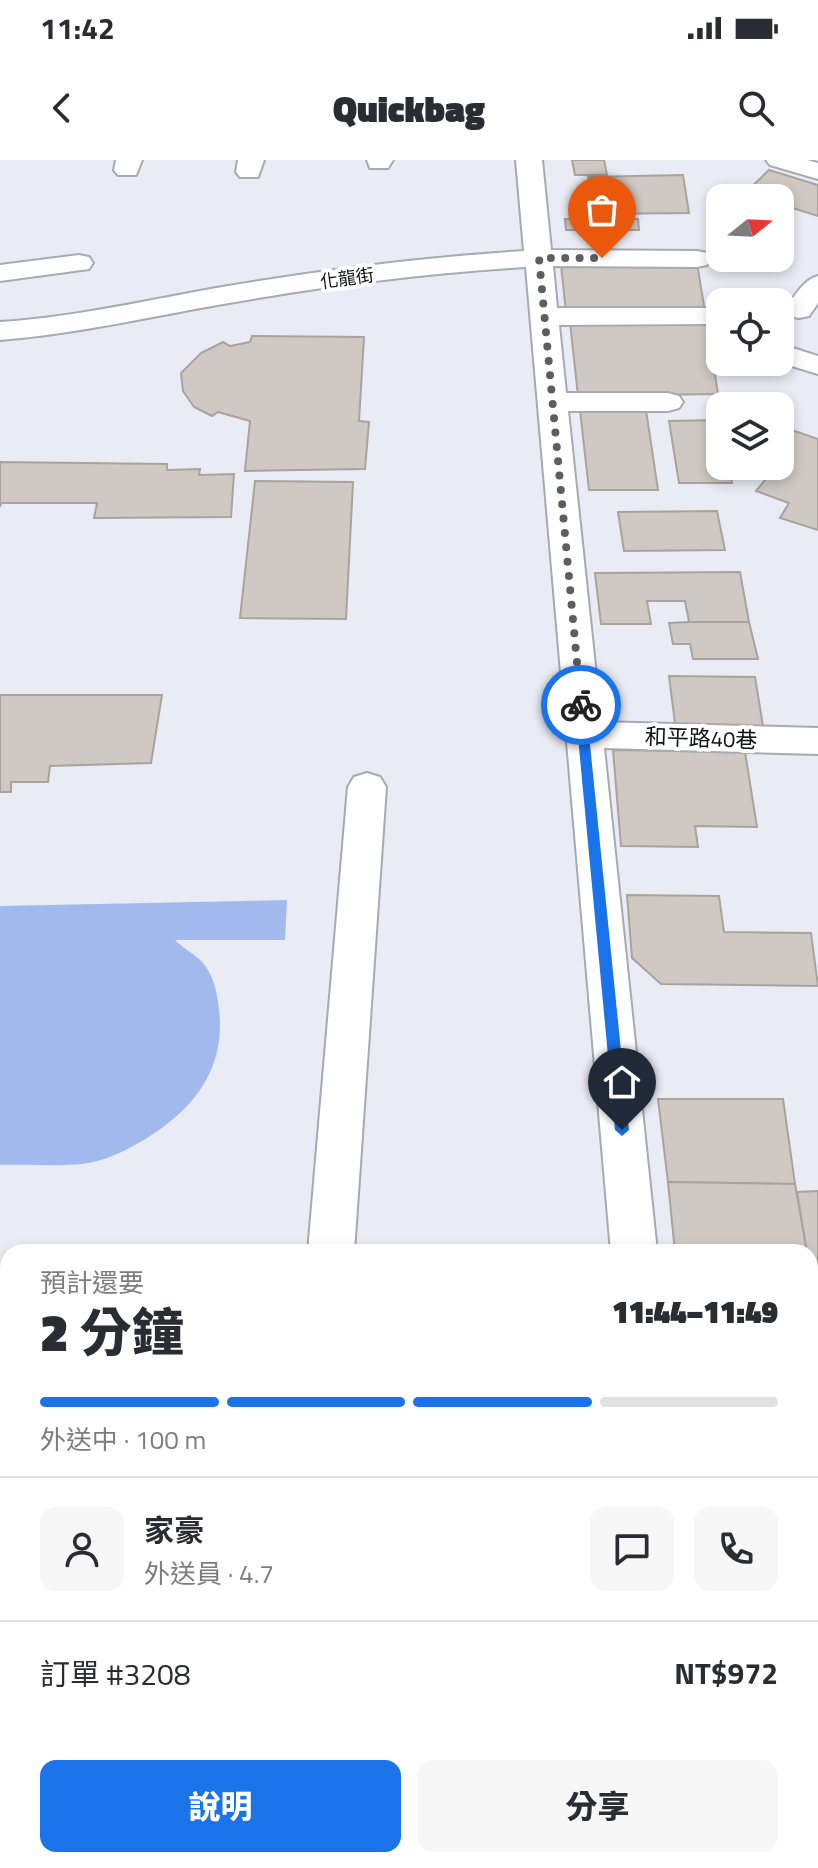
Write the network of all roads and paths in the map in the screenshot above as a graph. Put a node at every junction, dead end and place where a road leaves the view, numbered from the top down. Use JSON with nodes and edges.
{"nodes":[{"id":1,"x":529,"y":160,"type":"edge"},
{"id":2,"x":779,"y":160,"type":"edge"},
{"id":3,"x":818,"y":171,"type":"edge"},
{"id":4,"x":539,"y":258,"type":"junction"},
{"id":5,"x":697,"y":259,"type":"dead end"},
{"id":6,"x":79,"y":263,"type":"dead end"},
{"id":7,"x":0,"y":273,"type":"edge"},
{"id":8,"x":818,"y":284,"type":"edge"},
{"id":9,"x":799,"y":310,"type":"dead end"},
{"id":10,"x":706,"y":316,"type":"dead end"},
{"id":11,"x":543,"y":317,"type":"junction"},
{"id":12,"x":0,"y":331,"type":"edge"},
{"id":13,"x":794,"y":357,"type":"edge"},
{"id":14,"x":818,"y":365,"type":"edge"},
{"id":15,"x":552,"y":402,"type":"junction"},
{"id":16,"x":668,"y":402,"type":"dead end"},
{"id":17,"x":583,"y":734,"type":"junction"},
{"id":18,"x":818,"y":741,"type":"edge"},
{"id":19,"x":367,"y":787,"type":"dead end"},
{"id":20,"x":332,"y":1244,"type":"edge"},
{"id":21,"x":633,"y":1244,"type":"edge"}],
"edges":[{"from":1,"to":4,"type":"street"},
{"from":2,"to":3,"type":"street"},
{"from":4,"to":5,"type":"street","name":"化龍街"},
{"from":4,"to":11,"type":"street"},
{"from":4,"to":12,"type":"street","name":"化龍街"},
{"from":6,"to":7,"type":"street"},
{"from":8,"to":9,"type":"street"},
{"from":10,"to":11,"type":"street"},
{"from":11,"to":15,"type":"street"},
{"from":13,"to":14,"type":"street"},
{"from":15,"to":16,"type":"street"},
{"from":15,"to":17,"type":"street"},
{"from":17,"to":18,"type":"street","name":"和平路40巷"},
{"from":17,"to":21,"type":"street"},
{"from":19,"to":20,"type":"street"}]}
